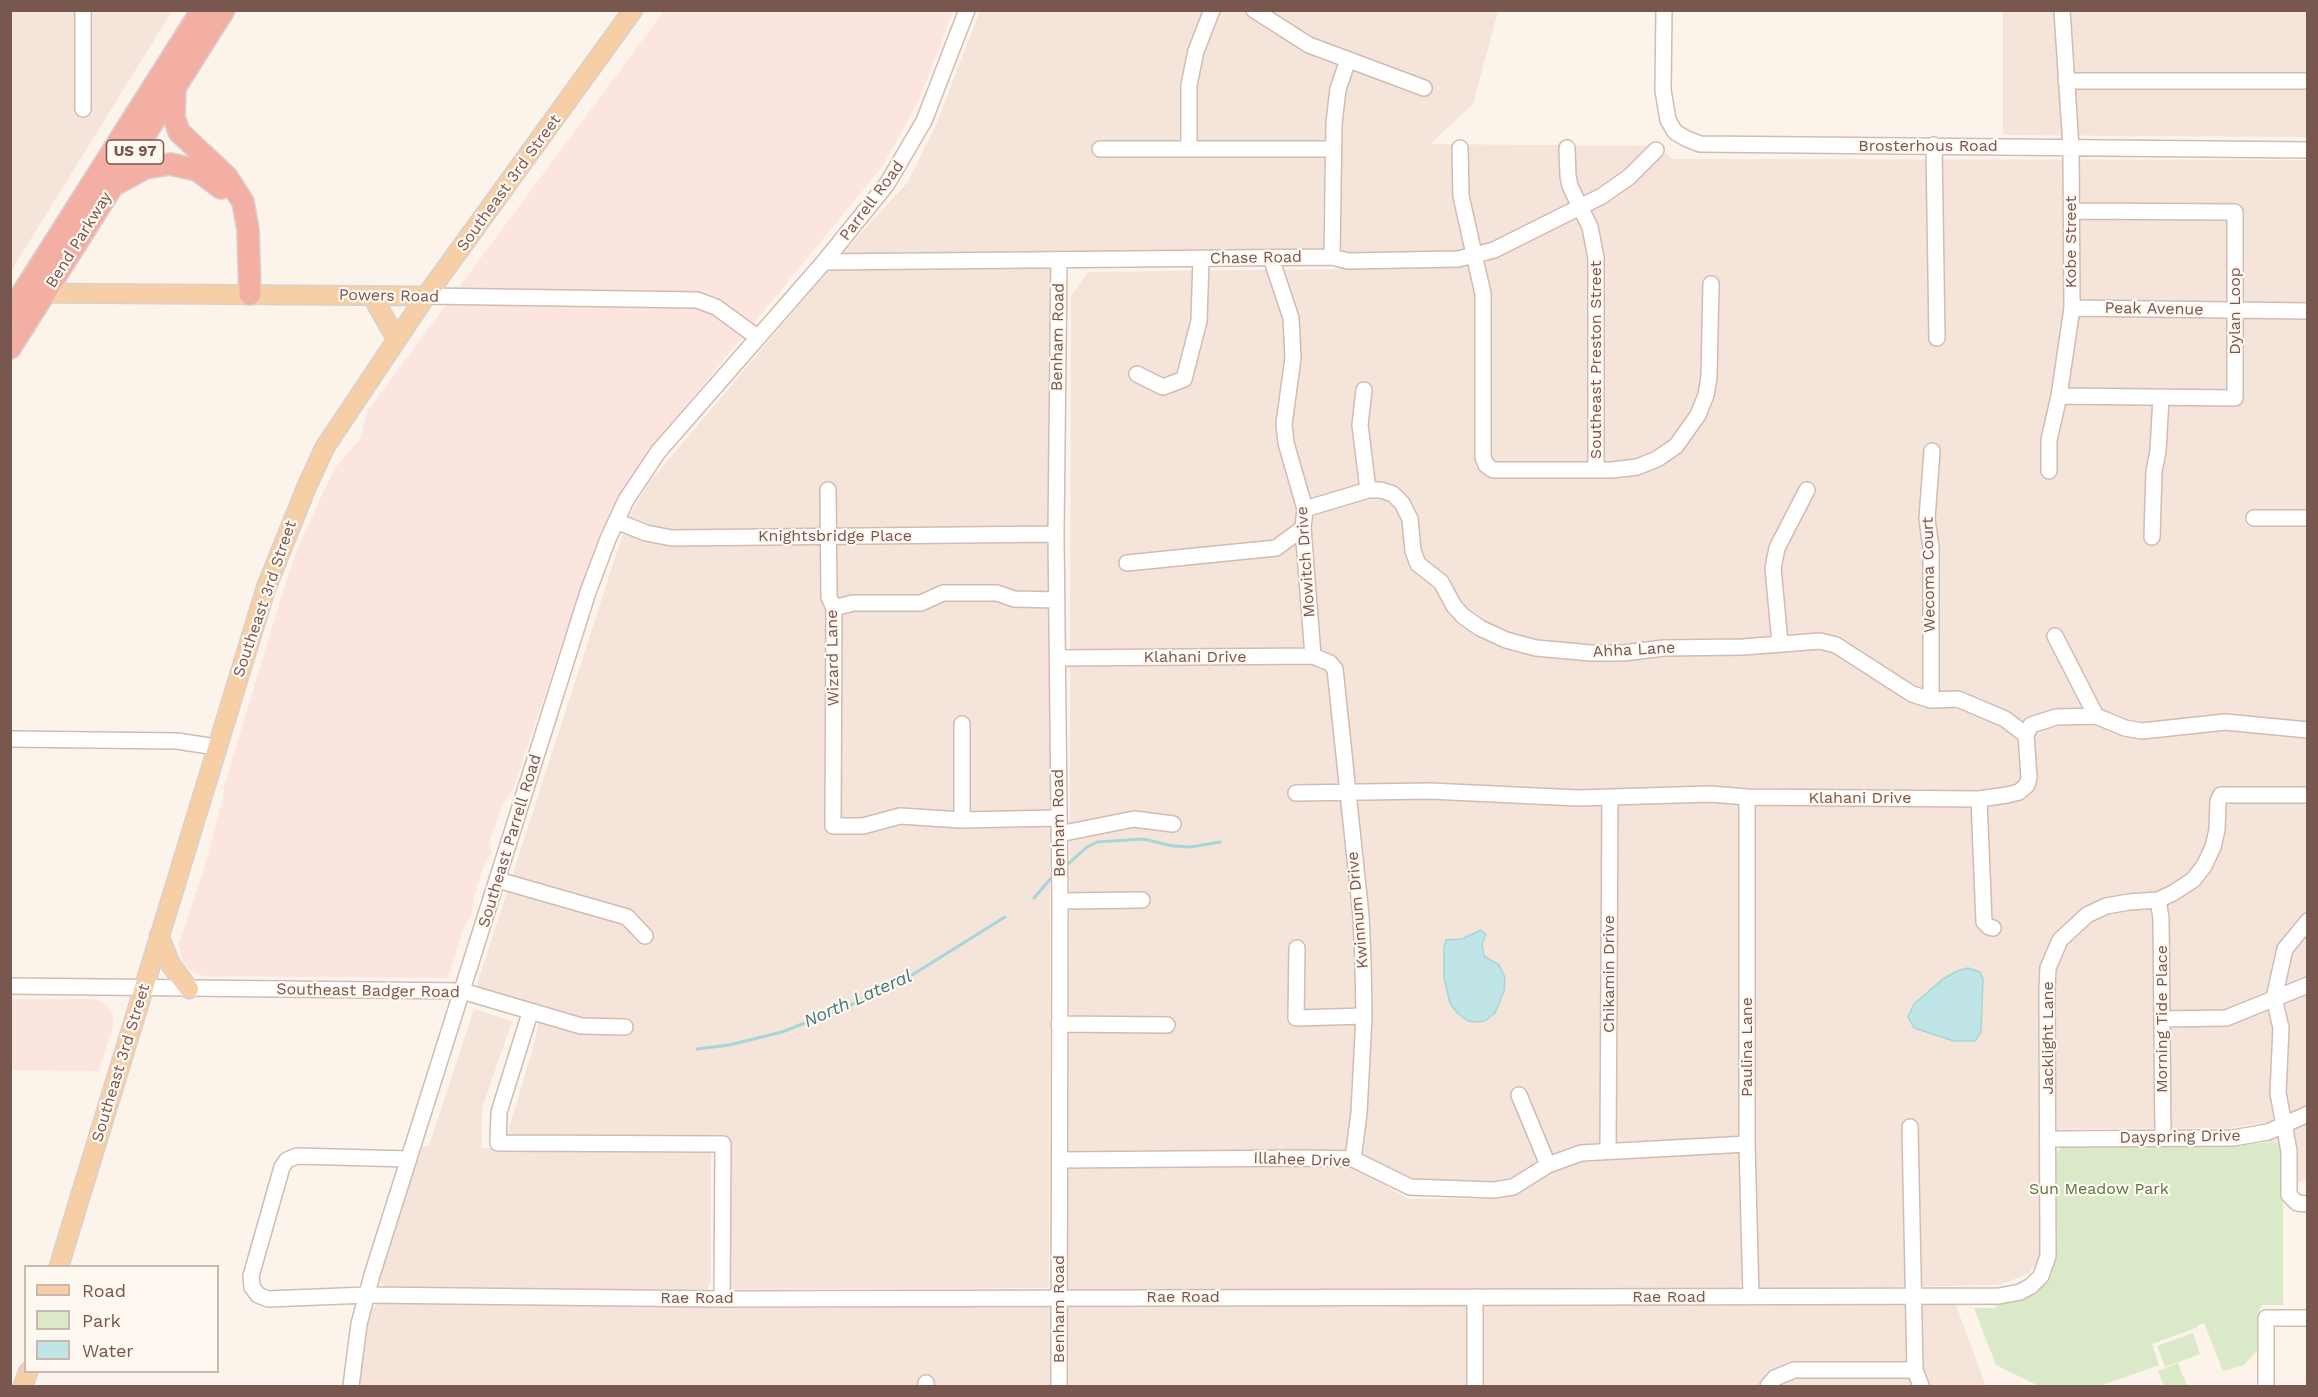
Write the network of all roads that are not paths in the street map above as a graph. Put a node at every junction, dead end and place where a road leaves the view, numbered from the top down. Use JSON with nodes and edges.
{"nodes":[{"id":1,"x":83,"y":10,"type":"edge"},
{"id":2,"x":202,"y":10,"type":"edge"},
{"id":3,"x":224,"y":10,"type":"edge"},
{"id":4,"x":633,"y":10,"type":"edge"},
{"id":5,"x":967,"y":10,"type":"edge"},
{"id":6,"x":1212,"y":10,"type":"edge"},
{"id":7,"x":1254,"y":10,"type":"edge"},
{"id":8,"x":1664,"y":10,"type":"edge"},
{"id":9,"x":2062,"y":10,"type":"edge"},
{"id":10,"x":1348,"y":60,"type":"junction"},
{"id":11,"x":2066,"y":81,"type":"junction"},
{"id":12,"x":2307,"y":81,"type":"edge"},
{"id":13,"x":176,"y":88,"type":"junction"},
{"id":14,"x":1424,"y":88,"type":"dead end"},
{"id":15,"x":83,"y":109,"type":"dead end"},
{"id":16,"x":1934,"y":145,"type":"junction"},
{"id":17,"x":2071,"y":147,"type":"junction"},
{"id":18,"x":1189,"y":148,"type":"junction"},
{"id":19,"x":1460,"y":148,"type":"dead end"},
{"id":20,"x":1567,"y":148,"type":"dead end"},
{"id":21,"x":1100,"y":149,"type":"dead end"},
{"id":22,"x":1333,"y":149,"type":"junction"},
{"id":23,"x":1656,"y":150,"type":"dead end"},
{"id":24,"x":2307,"y":150,"type":"edge"},
{"id":25,"x":113,"y":186,"type":"junction"},
{"id":26,"x":1580,"y":208,"type":"junction"},
{"id":27,"x":2071,"y":211,"type":"junction"},
{"id":28,"x":1473,"y":256,"type":"junction"},
{"id":29,"x":1332,"y":257,"type":"junction"},
{"id":30,"x":1271,"y":258,"type":"junction"},
{"id":31,"x":1201,"y":259,"type":"junction"},
{"id":32,"x":1059,"y":260,"type":"junction"},
{"id":33,"x":824,"y":262,"type":"junction"},
{"id":34,"x":1711,"y":284,"type":"dead end"},
{"id":35,"x":17,"y":293,"type":"edge"},
{"id":36,"x":46,"y":293,"type":"junction"},
{"id":37,"x":244,"y":294,"type":"junction"},
{"id":38,"x":372,"y":296,"type":"junction"},
{"id":39,"x":426,"y":296,"type":"junction"},
{"id":40,"x":2072,"y":308,"type":"junction"},
{"id":41,"x":2235,"y":310,"type":"junction"},
{"id":42,"x":2307,"y":311,"type":"edge"},
{"id":43,"x":10,"y":313,"type":"edge"},
{"id":44,"x":757,"y":337,"type":"junction"},
{"id":45,"x":1937,"y":338,"type":"dead end"},
{"id":46,"x":397,"y":340,"type":"junction"},
{"id":47,"x":10,"y":348,"type":"edge"},
{"id":48,"x":1137,"y":374,"type":"dead end"},
{"id":49,"x":1365,"y":390,"type":"dead end"},
{"id":50,"x":2059,"y":396,"type":"junction"},
{"id":51,"x":2161,"y":397,"type":"junction"},
{"id":52,"x":1932,"y":451,"type":"dead end"},
{"id":53,"x":1596,"y":470,"type":"junction"},
{"id":54,"x":2049,"y":471,"type":"dead end"},
{"id":55,"x":828,"y":490,"type":"dead end"},
{"id":56,"x":1368,"y":490,"type":"junction"},
{"id":57,"x":1808,"y":490,"type":"dead end"},
{"id":58,"x":1305,"y":510,"type":"junction"},
{"id":59,"x":2254,"y":518,"type":"dead end"},
{"id":60,"x":2307,"y":518,"type":"edge"},
{"id":61,"x":616,"y":521,"type":"junction"},
{"id":62,"x":1304,"y":528,"type":"junction"},
{"id":63,"x":1056,"y":534,"type":"junction"},
{"id":64,"x":829,"y":536,"type":"junction"},
{"id":65,"x":2152,"y":537,"type":"dead end"},
{"id":66,"x":1127,"y":563,"type":"dead end"},
{"id":67,"x":1057,"y":600,"type":"junction"},
{"id":68,"x":834,"y":608,"type":"junction"},
{"id":69,"x":2055,"y":636,"type":"dead end"},
{"id":70,"x":1780,"y":643,"type":"junction"},
{"id":71,"x":1313,"y":656,"type":"junction"},
{"id":72,"x":1058,"y":658,"type":"junction"},
{"id":73,"x":1330,"y":663,"type":"joint"},
{"id":74,"x":1930,"y":700,"type":"junction"},
{"id":75,"x":2096,"y":716,"type":"junction"},
{"id":76,"x":962,"y":724,"type":"dead end"},
{"id":77,"x":2307,"y":730,"type":"edge"},
{"id":78,"x":2026,"y":735,"type":"junction"},
{"id":79,"x":10,"y":739,"type":"edge"},
{"id":80,"x":216,"y":747,"type":"junction"},
{"id":81,"x":1296,"y":793,"type":"dead end"},
{"id":82,"x":1347,"y":794,"type":"junction"},
{"id":83,"x":2307,"y":795,"type":"edge"},
{"id":84,"x":1747,"y":797,"type":"junction"},
{"id":85,"x":1610,"y":798,"type":"junction"},
{"id":86,"x":1979,"y":799,"type":"junction"},
{"id":87,"x":1058,"y":818,"type":"junction"},
{"id":88,"x":962,"y":820,"type":"junction"},
{"id":89,"x":1173,"y":824,"type":"dead end"},
{"id":90,"x":1059,"y":834,"type":"junction"},
{"id":91,"x":498,"y":880,"type":"junction"},
{"id":92,"x":1142,"y":900,"type":"dead end"},
{"id":93,"x":2158,"y":900,"type":"junction"},
{"id":94,"x":1060,"y":901,"type":"junction"},
{"id":95,"x":2307,"y":921,"type":"edge"},
{"id":96,"x":1993,"y":928,"type":"dead end"},
{"id":97,"x":159,"y":936,"type":"junction"},
{"id":98,"x":645,"y":936,"type":"dead end"},
{"id":99,"x":1297,"y":948,"type":"dead end"},
{"id":100,"x":2307,"y":985,"type":"edge"},
{"id":101,"x":10,"y":986,"type":"edge"},
{"id":102,"x":143,"y":988,"type":"junction"},
{"id":103,"x":189,"y":989,"type":"junction"},
{"id":104,"x":462,"y":991,"type":"junction"},
{"id":105,"x":2274,"y":998,"type":"junction"},
{"id":106,"x":530,"y":1013,"type":"junction"},
{"id":107,"x":1364,"y":1016,"type":"junction"},
{"id":108,"x":2162,"y":1019,"type":"junction"},
{"id":109,"x":1059,"y":1024,"type":"junction"},
{"id":110,"x":1167,"y":1025,"type":"dead end"},
{"id":111,"x":625,"y":1028,"type":"dead end"},
{"id":112,"x":1520,"y":1095,"type":"dead end"},
{"id":113,"x":2307,"y":1114,"type":"edge"},
{"id":114,"x":2285,"y":1125,"type":"junction"},
{"id":115,"x":1910,"y":1127,"type":"dead end"},
{"id":116,"x":2163,"y":1138,"type":"junction"},
{"id":117,"x":2048,"y":1139,"type":"junction"},
{"id":118,"x":1747,"y":1144,"type":"junction"},
{"id":119,"x":1608,"y":1150,"type":"junction"},
{"id":120,"x":409,"y":1159,"type":"junction"},
{"id":121,"x":1353,"y":1159,"type":"junction"},
{"id":122,"x":1059,"y":1160,"type":"junction"},
{"id":123,"x":1548,"y":1165,"type":"junction"},
{"id":124,"x":2307,"y":1204,"type":"edge"},
{"id":125,"x":59,"y":1265,"type":"edge"},
{"id":126,"x":367,"y":1295,"type":"junction"},
{"id":127,"x":1999,"y":1296,"type":"joint"},
{"id":128,"x":1059,"y":1297,"type":"junction"},
{"id":129,"x":1475,"y":1297,"type":"junction"},
{"id":130,"x":1751,"y":1297,"type":"junction"},
{"id":131,"x":1913,"y":1297,"type":"junction"},
{"id":132,"x":722,"y":1299,"type":"junction"},
{"id":133,"x":2307,"y":1318,"type":"edge"},
{"id":134,"x":1915,"y":1370,"type":"junction"},
{"id":135,"x":351,"y":1386,"type":"edge"},
{"id":136,"x":1059,"y":1386,"type":"edge"},
{"id":137,"x":1476,"y":1386,"type":"edge"},
{"id":138,"x":1768,"y":1386,"type":"edge"},
{"id":139,"x":1921,"y":1386,"type":"edge"},
{"id":140,"x":2266,"y":1386,"type":"edge"}],
"edges":[{"from":1,"to":15,"type":"street"},
{"from":2,"to":35,"type":"highway","name":"Bend Parkway","number":"US 97"},
{"from":3,"to":13,"type":"highway","name":"Bend Parkway","number":"US 97"},
{"from":4,"to":39,"type":"main road","name":"Southeast 3rd Street"},
{"from":5,"to":33,"type":"street","name":"Parrell Road"},
{"from":6,"to":18,"type":"street"},
{"from":7,"to":10,"type":"street"},
{"from":8,"to":16,"type":"street","name":"Brosterhous Road"},
{"from":9,"to":11,"type":"street","name":"Kobe Street"},
{"from":10,"to":14,"type":"street"},
{"from":10,"to":22,"type":"street"},
{"from":11,"to":12,"type":"street"},
{"from":11,"to":17,"type":"street","name":"Kobe Street"},
{"from":13,"to":25,"type":"highway","name":"Bend Parkway","number":"US 97"},
{"from":13,"to":37,"type":"highway"},
{"from":16,"to":17,"type":"street","name":"Brosterhous Road"},
{"from":16,"to":45,"type":"street"},
{"from":17,"to":24,"type":"street","name":"Brosterhous Road"},
{"from":17,"to":27,"type":"street","name":"Kobe Street"},
{"from":18,"to":21,"type":"street"},
{"from":18,"to":22,"type":"street"},
{"from":19,"to":28,"type":"street"},
{"from":20,"to":26,"type":"street","name":"Southeast Preston Street"},
{"from":22,"to":29,"type":"street"},
{"from":23,"to":26,"type":"street","name":"Chase Road"},
{"from":25,"to":36,"type":"highway","name":"Bend Parkway","number":"US 97"},
{"from":25,"to":37,"type":"highway"},
{"from":26,"to":28,"type":"street","name":"Chase Road"},
{"from":26,"to":53,"type":"street","name":"Southeast Preston Street"},
{"from":27,"to":40,"type":"street","name":"Kobe Street"},
{"from":27,"to":41,"type":"street","name":"Dylan Loop"},
{"from":28,"to":29,"type":"street","name":"Chase Road"},
{"from":28,"to":53,"type":"street"},
{"from":29,"to":30,"type":"street","name":"Chase Road"},
{"from":30,"to":31,"type":"street","name":"Chase Road"},
{"from":30,"to":58,"type":"street","name":"Mowitch Drive"},
{"from":31,"to":32,"type":"street","name":"Chase Road"},
{"from":31,"to":48,"type":"street"},
{"from":32,"to":33,"type":"street","name":"Chase Road"},
{"from":32,"to":63,"type":"street","name":"Benham Road"},
{"from":33,"to":44,"type":"street","name":"Parrell Road"},
{"from":34,"to":53,"type":"street"},
{"from":35,"to":36,"type":"main road","name":"Powers Road"},
{"from":35,"to":43,"type":"highway","name":"Bend Parkway","number":"US 97"},
{"from":36,"to":37,"type":"main road","name":"Powers Road"},
{"from":36,"to":47,"type":"highway","name":"Bend Parkway","number":"US 97"},
{"from":37,"to":38,"type":"main road","name":"Powers Road"},
{"from":38,"to":39,"type":"main road","name":"Powers Road"},
{"from":38,"to":46,"type":"main road"},
{"from":39,"to":44,"type":"street","name":"Powers Road"},
{"from":39,"to":46,"type":"main road","name":"Southeast 3rd Street"},
{"from":40,"to":41,"type":"street","name":"Peak Avenue"},
{"from":40,"to":50,"type":"street","name":"Kobe Street"},
{"from":41,"to":42,"type":"street","name":"Peak Avenue"},
{"from":41,"to":51,"type":"street","name":"Dylan Loop"},
{"from":44,"to":61,"type":"street","name":"Southeast Parrell Road"},
{"from":46,"to":80,"type":"main road","name":"Southeast 3rd Street"},
{"from":49,"to":56,"type":"street"},
{"from":50,"to":51,"type":"street","name":"Dylan Loop"},
{"from":50,"to":54,"type":"street","name":"Kobe Street"},
{"from":51,"to":65,"type":"street"},
{"from":52,"to":74,"type":"street","name":"Wecoma Court"},
{"from":55,"to":64,"type":"street","name":"Wizard Lane"},
{"from":56,"to":58,"type":"street"},
{"from":56,"to":70,"type":"street","name":"Ahha Lane"},
{"from":57,"to":70,"type":"street"},
{"from":58,"to":62,"type":"street","name":"Mowitch Drive"},
{"from":59,"to":60,"type":"street"},
{"from":61,"to":64,"type":"street","name":"Knightsbridge Place"},
{"from":61,"to":91,"type":"street","name":"Southeast Parrell Road"},
{"from":62,"to":66,"type":"street"},
{"from":62,"to":71,"type":"street","name":"Mowitch Drive"},
{"from":63,"to":64,"type":"street","name":"Knightsbridge Place"},
{"from":63,"to":67,"type":"street","name":"Benham Road"},
{"from":64,"to":68,"type":"street","name":"Wizard Lane"},
{"from":67,"to":68,"type":"street"},
{"from":67,"to":72,"type":"street","name":"Benham Road"},
{"from":68,"to":88,"type":"street","name":"Wizard Lane"},
{"from":69,"to":75,"type":"street"},
{"from":70,"to":74,"type":"street","name":"Ahha Lane"},
{"from":71,"to":72,"type":"street","name":"Klahani Drive"},
{"from":71,"to":73,"type":"street","name":"Klahani Drive"},
{"from":72,"to":87,"type":"street","name":"Benham Road"},
{"from":73,"to":82,"type":"street","name":"Kwinnum Drive"},
{"from":74,"to":78,"type":"street","name":"Ahha Lane"},
{"from":75,"to":77,"type":"street"},
{"from":75,"to":78,"type":"street"},
{"from":76,"to":88,"type":"street"},
{"from":78,"to":86,"type":"street","name":"Klahani Drive"},
{"from":79,"to":80,"type":"street"},
{"from":80,"to":97,"type":"main road","name":"Southeast 3rd Street"},
{"from":81,"to":82,"type":"street","name":"Klahani Drive"},
{"from":82,"to":85,"type":"street","name":"Klahani Drive"},
{"from":82,"to":107,"type":"street","name":"Kwinnum Drive"},
{"from":83,"to":93,"type":"street","name":"Jacklight Lane"},
{"from":84,"to":85,"type":"street","name":"Klahani Drive"},
{"from":84,"to":86,"type":"street","name":"Klahani Drive"},
{"from":84,"to":118,"type":"street","name":"Paulina Lane"},
{"from":85,"to":119,"type":"street","name":"Chikamin Drive"},
{"from":86,"to":96,"type":"street"},
{"from":87,"to":88,"type":"street"},
{"from":87,"to":90,"type":"street","name":"Benham Road"},
{"from":89,"to":90,"type":"street"},
{"from":90,"to":94,"type":"street","name":"Benham Road"},
{"from":91,"to":98,"type":"street"},
{"from":91,"to":104,"type":"street","name":"Southeast Parrell Road"},
{"from":92,"to":94,"type":"street"},
{"from":93,"to":108,"type":"street","name":"Morning Tide Place"},
{"from":93,"to":117,"type":"street","name":"Jacklight Lane"},
{"from":94,"to":109,"type":"street","name":"Benham Road"},
{"from":95,"to":105,"type":"street"},
{"from":97,"to":102,"type":"main road","name":"Southeast 3rd Street"},
{"from":97,"to":103,"type":"main road"},
{"from":99,"to":107,"type":"street"},
{"from":100,"to":105,"type":"street"},
{"from":101,"to":102,"type":"street","name":"Southeast Badger Road"},
{"from":102,"to":103,"type":"street","name":"Southeast Badger Road"},
{"from":102,"to":125,"type":"main road","name":"Southeast 3rd Street"},
{"from":103,"to":104,"type":"street","name":"Southeast Badger Road"},
{"from":104,"to":106,"type":"street","name":"Southeast Badger Road"},
{"from":104,"to":120,"type":"street","name":"Southeast Parrell Road"},
{"from":105,"to":108,"type":"street"},
{"from":105,"to":114,"type":"street"},
{"from":106,"to":111,"type":"street","name":"Southeast Badger Road"},
{"from":106,"to":132,"type":"street"},
{"from":107,"to":121,"type":"street","name":"Kwinnum Drive"},
{"from":108,"to":116,"type":"street","name":"Morning Tide Place"},
{"from":109,"to":110,"type":"street"},
{"from":109,"to":122,"type":"street","name":"Benham Road"},
{"from":112,"to":123,"type":"street"},
{"from":113,"to":114,"type":"street","name":"Dayspring Drive"},
{"from":114,"to":116,"type":"street","name":"Dayspring Drive"},
{"from":114,"to":124,"type":"street"},
{"from":115,"to":131,"type":"street"},
{"from":116,"to":117,"type":"street","name":"Dayspring Drive"},
{"from":117,"to":127,"type":"street","name":"Jacklight Lane"},
{"from":118,"to":119,"type":"street","name":"Illahee Drive"},
{"from":118,"to":130,"type":"street","name":"Paulina Lane"},
{"from":119,"to":123,"type":"street","name":"Illahee Drive"},
{"from":120,"to":126,"type":"street","name":"Southeast Parrell Road"},
{"from":120,"to":126,"type":"street","name":"Rae Road"},
{"from":121,"to":122,"type":"street","name":"Illahee Drive"},
{"from":121,"to":123,"type":"street","name":"Illahee Drive"},
{"from":122,"to":128,"type":"street","name":"Benham Road"},
{"from":126,"to":132,"type":"street","name":"Rae Road"},
{"from":126,"to":135,"type":"street","name":"Southeast Parrell Road"},
{"from":127,"to":131,"type":"street","name":"Rae Road"},
{"from":128,"to":129,"type":"street","name":"Rae Road"},
{"from":128,"to":132,"type":"street","name":"Rae Road"},
{"from":128,"to":136,"type":"street","name":"Benham Road"},
{"from":129,"to":130,"type":"street","name":"Rae Road"},
{"from":129,"to":137,"type":"street"},
{"from":130,"to":131,"type":"street","name":"Rae Road"},
{"from":131,"to":134,"type":"street"},
{"from":133,"to":140,"type":"street"},
{"from":134,"to":138,"type":"street"},
{"from":134,"to":139,"type":"street"}]}
